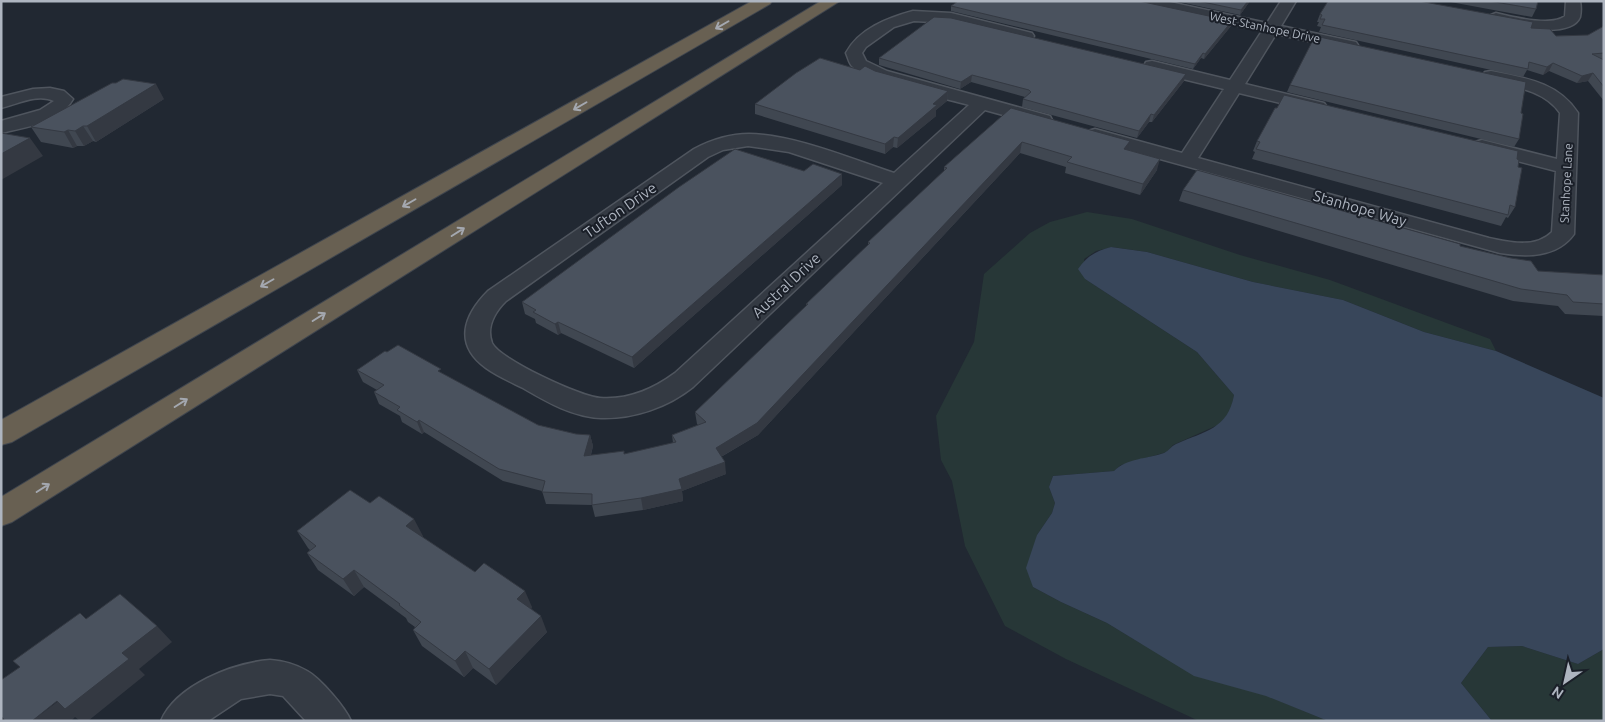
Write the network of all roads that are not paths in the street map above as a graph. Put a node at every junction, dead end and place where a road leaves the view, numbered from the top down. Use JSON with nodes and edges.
{"nodes":[{"id":1,"x":764,"y":1,"type":"edge"},
{"id":2,"x":832,"y":1,"type":"edge"},
{"id":3,"x":1143,"y":1,"type":"edge"},
{"id":4,"x":1290,"y":1,"type":"edge"},
{"id":5,"x":1573,"y":1,"type":"edge"},
{"id":6,"x":1485,"y":16,"type":"edge"},
{"id":7,"x":1272,"y":29,"type":"junction"},
{"id":8,"x":1046,"y":41,"type":"edge"},
{"id":9,"x":1369,"y":50,"type":"edge"},
{"id":10,"x":1132,"y":62,"type":"edge"},
{"id":11,"x":1476,"y":72,"type":"edge"},
{"id":12,"x":1234,"y":87,"type":"junction"},
{"id":13,"x":1,"y":103,"type":"edge"},
{"id":14,"x":982,"y":103,"type":"junction"},
{"id":15,"x":1339,"y":112,"type":"edge"},
{"id":16,"x":1056,"y":124,"type":"edge"},
{"id":17,"x":1,"y":127,"type":"edge"},
{"id":18,"x":1075,"y":129,"type":"edge"},
{"id":19,"x":1462,"y":142,"type":"edge"},
{"id":20,"x":1187,"y":160,"type":"junction"},
{"id":21,"x":1566,"y":167,"type":"junction"},
{"id":22,"x":897,"y":181,"type":"junction"},
{"id":23,"x":1533,"y":248,"type":"joint"},
{"id":24,"x":563,"y":398,"type":"joint"},
{"id":25,"x":1,"y":434,"type":"edge"},
{"id":26,"x":1,"y":513,"type":"edge"},
{"id":27,"x":180,"y":721,"type":"edge"},
{"id":28,"x":332,"y":721,"type":"edge"}],
"edges":[{"from":1,"to":25,"type":"highway","one_way":true},
{"from":26,"to":2,"type":"highway","one_way":true},
{"from":3,"to":7,"type":"street","name":"West Stanhope Drive"},
{"from":4,"to":7,"type":"street"},
{"from":5,"to":6,"type":"street"},
{"from":7,"to":9,"type":"street","name":"West Stanhope Drive"},
{"from":7,"to":12,"type":"street"},
{"from":8,"to":14,"type":"street"},
{"from":10,"to":12,"type":"street"},
{"from":11,"to":21,"type":"street","name":"Stanhope Lane"},
{"from":12,"to":15,"type":"street"},
{"from":12,"to":20,"type":"street"},
{"from":13,"to":17,"type":"street"},
{"from":14,"to":16,"type":"street"},
{"from":14,"to":22,"type":"street","name":"Austral Drive"},
{"from":18,"to":20,"type":"street","name":"Stanhope Way"},
{"from":19,"to":21,"type":"street"},
{"from":20,"to":23,"type":"street","name":"Stanhope Way"},
{"from":21,"to":23,"type":"street","name":"Stanhope Lane"},
{"from":22,"to":24,"type":"street","name":"Austral Drive"},
{"from":22,"to":24,"type":"street","name":"Tufton Drive"},
{"from":27,"to":28,"type":"street"}]}
